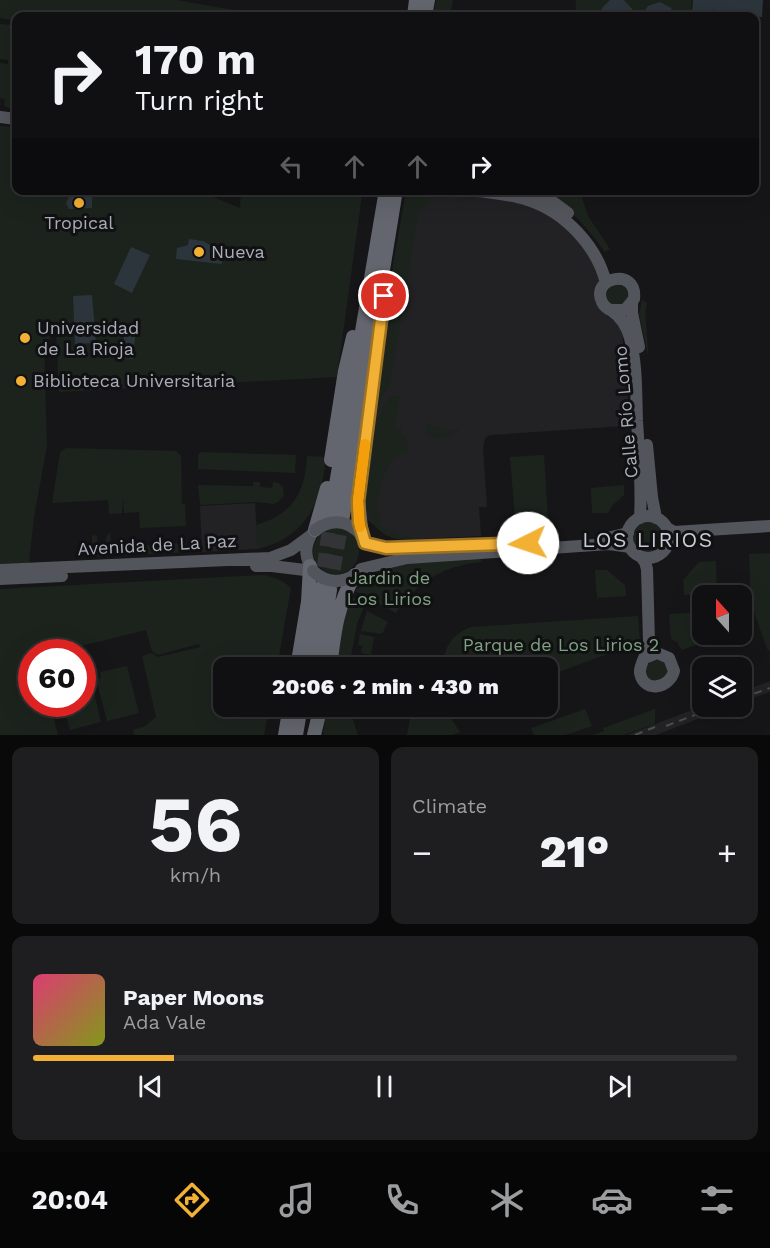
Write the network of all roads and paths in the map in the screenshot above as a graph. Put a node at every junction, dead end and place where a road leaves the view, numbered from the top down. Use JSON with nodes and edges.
{"nodes":[{"id":1,"x":385,"y":195,"type":"edge"},
{"id":2,"x":395,"y":195,"type":"edge"},
{"id":3,"x":500,"y":195,"type":"edge"},
{"id":4,"x":537,"y":195,"type":"edge"},
{"id":5,"x":393,"y":211,"type":"junction"},
{"id":6,"x":371,"y":278,"type":"junction"},
{"id":7,"x":622,"y":279,"type":"junction"},
{"id":8,"x":606,"y":283,"type":"junction"},
{"id":9,"x":632,"y":304,"type":"junction"},
{"id":10,"x":610,"y":310,"type":"junction"},
{"id":11,"x":640,"y":394,"type":"junction"},
{"id":12,"x":640,"y":409,"type":"junction"},
{"id":13,"x":640,"y":518,"type":"junction"},
{"id":14,"x":656,"y":518,"type":"junction"},
{"id":15,"x":770,"y":526,"type":"edge"},
{"id":16,"x":667,"y":528,"type":"junction"},
{"id":17,"x":313,"y":533,"type":"junction"},
{"id":18,"x":628,"y":533,"type":"junction"},
{"id":19,"x":770,"y":534,"type":"edge"},
{"id":20,"x":363,"y":539,"type":"junction"},
{"id":21,"x":630,"y":547,"type":"junction"},
{"id":22,"x":666,"y":547,"type":"junction"},
{"id":23,"x":641,"y":557,"type":"junction"},
{"id":24,"x":310,"y":569,"type":"junction"},
{"id":25,"x":0,"y":570,"type":"edge"},
{"id":26,"x":358,"y":572,"type":"junction"},
{"id":27,"x":0,"y":579,"type":"edge"},
{"id":28,"x":661,"y":654,"type":"junction"},
{"id":29,"x":299,"y":657,"type":"edge"},
{"id":30,"x":311,"y":657,"type":"edge"},
{"id":31,"x":319,"y":657,"type":"edge"},
{"id":32,"x":331,"y":657,"type":"edge"},
{"id":33,"x":645,"y":658,"type":"junction"},
{"id":34,"x":289,"y":717,"type":"edge"},
{"id":35,"x":299,"y":717,"type":"edge"},
{"id":36,"x":310,"y":717,"type":"edge"},
{"id":37,"x":320,"y":717,"type":"edge"},
{"id":38,"x":287,"y":735,"type":"edge"},
{"id":39,"x":296,"y":735,"type":"edge"},
{"id":40,"x":308,"y":735,"type":"edge"},
{"id":41,"x":316,"y":735,"type":"edge"}],
"edges":[{"from":1,"to":6,"type":"highway"},
{"from":2,"to":5,"type":"highway"},
{"from":3,"to":8,"type":"main road"},
{"from":4,"to":7,"type":"main road"},
{"from":5,"to":6,"type":"highway"},
{"from":5,"to":20,"type":"highway"},
{"from":6,"to":17,"type":"highway"},
{"from":7,"to":8,"type":"main road"},
{"from":7,"to":9,"type":"main road"},
{"from":8,"to":10,"type":"main road"},
{"from":9,"to":10,"type":"main road"},
{"from":9,"to":11,"type":"main road","name":"Calle Río Lomo"},
{"from":10,"to":11,"type":"main road","name":"Calle Río Lomo"},
{"from":11,"to":12,"type":"main road","name":"Calle Río Lomo"},
{"from":12,"to":13,"type":"main road","name":"Calle Río Lomo"},
{"from":12,"to":14,"type":"main road","name":"Calle Río Lomo"},
{"from":13,"to":14,"type":"main road"},
{"from":13,"to":18,"type":"main road"},
{"from":14,"to":16,"type":"main road"},
{"from":15,"to":16,"type":"main road"},
{"from":16,"to":22,"type":"main road"},
{"from":17,"to":20,"type":"main road","bridge":true},
{"from":17,"to":24,"type":"main road"},
{"from":17,"to":25,"type":"main road","name":"Avenida de La Paz"},
{"from":18,"to":20,"type":"main road"},
{"from":18,"to":21,"type":"main road"},
{"from":19,"to":22,"type":"main road"},
{"from":20,"to":26,"type":"main road"},
{"from":21,"to":23,"type":"main road"},
{"from":21,"to":26,"type":"main road"},
{"from":22,"to":23,"type":"main road"},
{"from":22,"to":28,"type":"main road"},
{"from":23,"to":33,"type":"main road"},
{"from":24,"to":26,"type":"main road","bridge":true},
{"from":24,"to":27,"type":"main road","name":"Avenida de La Paz"},
{"from":24,"to":29,"type":"highway"},
{"from":26,"to":32,"type":"highway"},
{"from":28,"to":33,"type":"main road"},
{"from":28,"to":33,"type":"main road"},
{"from":30,"to":31,"type":"highway"},
{"from":34,"to":38,"type":"highway"},
{"from":35,"to":39,"type":"highway"},
{"from":36,"to":40,"type":"highway"},
{"from":37,"to":41,"type":"highway"}]}
